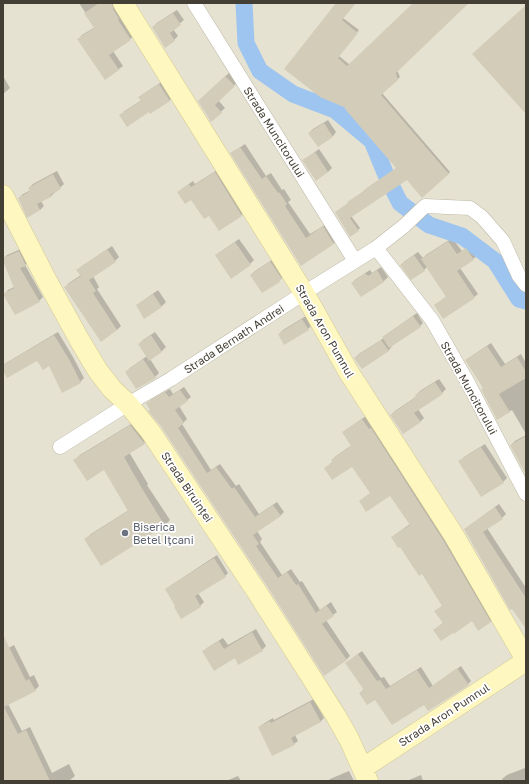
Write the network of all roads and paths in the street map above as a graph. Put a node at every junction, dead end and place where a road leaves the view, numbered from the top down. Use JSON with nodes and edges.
{"nodes":[{"id":1,"x":123,"y":3,"type":"edge"},
{"id":2,"x":194,"y":3,"type":"edge"},
{"id":3,"x":3,"y":195,"type":"edge"},
{"id":4,"x":376,"y":248,"type":"junction"},
{"id":5,"x":355,"y":261,"type":"junction"},
{"id":6,"x":526,"y":284,"type":"edge"},
{"id":7,"x":304,"y":293,"type":"junction"},
{"id":8,"x":128,"y":404,"type":"junction"},
{"id":9,"x":60,"y":447,"type":"dead end"},
{"id":10,"x":526,"y":494,"type":"edge"},
{"id":11,"x":526,"y":661,"type":"edge"},
{"id":12,"x":366,"y":775,"type":"edge"}],
"edges":[{"from":1,"to":7,"type":"street","name":"Strada Aron Pumnul"},
{"from":2,"to":5,"type":"street","name":"Strada Muncitorului"},
{"from":3,"to":8,"type":"street","name":"Strada Biruinței"},
{"from":4,"to":5,"type":"street","name":"Strada Bernath Andrei"},
{"from":4,"to":6,"type":"street","name":"Strada Bernath Andrei"},
{"from":4,"to":10,"type":"street","name":"Strada Muncitorului"},
{"from":5,"to":7,"type":"street","name":"Strada Bernath Andrei"},
{"from":7,"to":8,"type":"street","name":"Strada Bernath Andrei"},
{"from":7,"to":11,"type":"street","name":"Strada Aron Pumnul"},
{"from":8,"to":9,"type":"street","name":"Strada Bernath Andrei"},
{"from":8,"to":12,"type":"street","name":"Strada Biruinței"},
{"from":11,"to":12,"type":"street","name":"Strada Aron Pumnul"}]}
